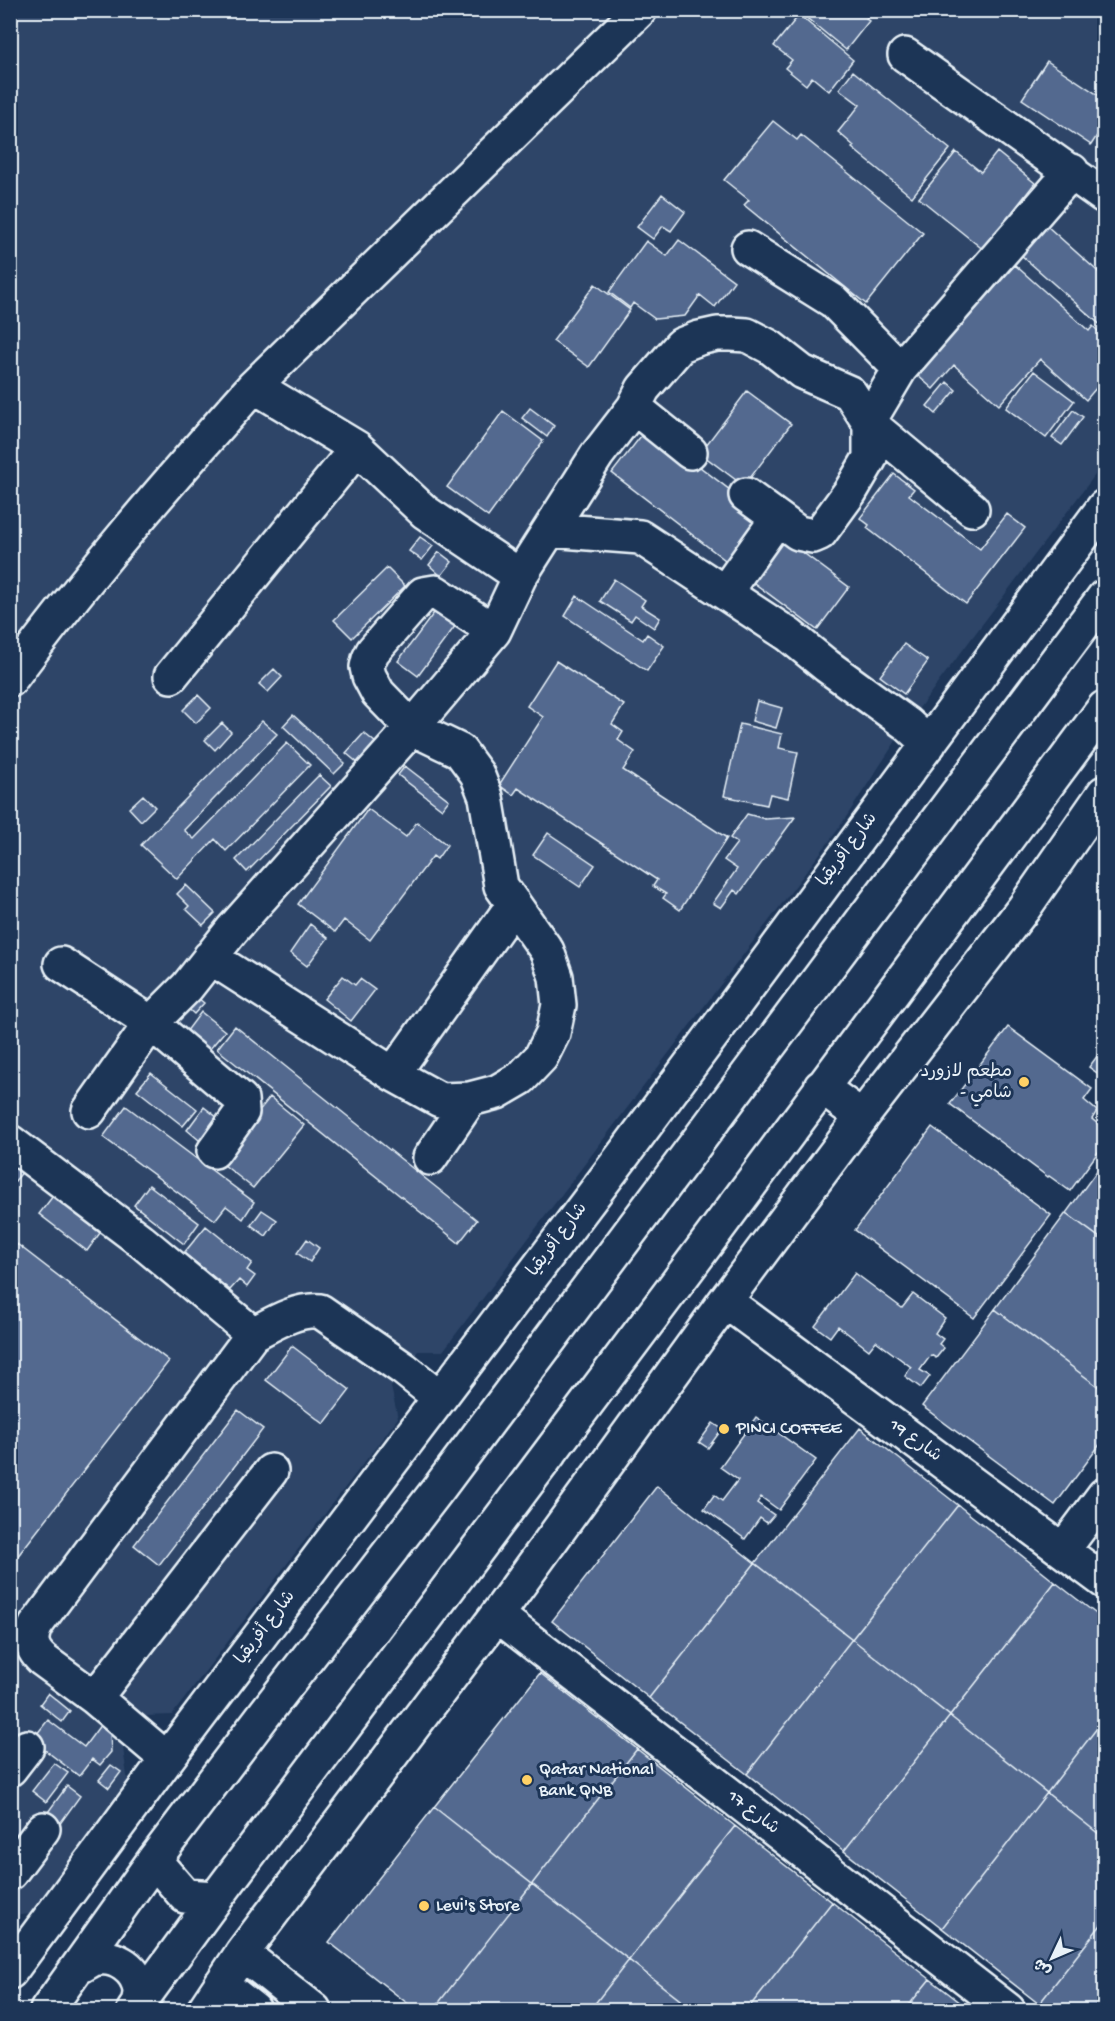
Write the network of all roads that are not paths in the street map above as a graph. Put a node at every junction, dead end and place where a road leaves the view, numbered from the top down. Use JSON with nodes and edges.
{"nodes":[{"id":1,"x":640,"y":10,"type":"edge"},
{"id":2,"x":905,"y":55,"type":"dead end"},
{"id":3,"x":1072,"y":171,"type":"junction"},
{"id":4,"x":1104,"y":194,"type":"edge"},
{"id":5,"x":748,"y":248,"type":"dead end"},
{"id":6,"x":900,"y":369,"type":"junction"},
{"id":7,"x":254,"y":386,"type":"junction"},
{"id":8,"x":634,"y":407,"type":"junction"},
{"id":9,"x":870,"y":424,"type":"junction"},
{"id":10,"x":357,"y":448,"type":"junction"},
{"id":11,"x":690,"y":452,"type":"dead end"},
{"id":12,"x":746,"y":495,"type":"dead end"},
{"id":13,"x":1104,"y":507,"type":"edge"},
{"id":14,"x":972,"y":509,"type":"dead end"},
{"id":15,"x":777,"y":519,"type":"junction"},
{"id":16,"x":550,"y":530,"type":"junction"},
{"id":17,"x":520,"y":576,"type":"junction"},
{"id":18,"x":725,"y":591,"type":"junction"},
{"id":19,"x":1104,"y":597,"type":"edge"},
{"id":20,"x":494,"y":631,"type":"junction"},
{"id":21,"x":171,"y":676,"type":"dead end"},
{"id":22,"x":10,"y":680,"type":"edge"},
{"id":23,"x":1104,"y":708,"type":"edge"},
{"id":24,"x":412,"y":728,"type":"junction"},
{"id":25,"x":929,"y":744,"type":"junction"},
{"id":26,"x":1104,"y":793,"type":"edge"},
{"id":27,"x":514,"y":904,"type":"junction"},
{"id":28,"x":210,"y":957,"type":"junction"},
{"id":29,"x":61,"y":964,"type":"dead end"},
{"id":30,"x":151,"y":1023,"type":"junction"},
{"id":31,"x":393,"y":1074,"type":"junction"},
{"id":32,"x":821,"y":1087,"type":"junction"},
{"id":33,"x":470,"y":1099,"type":"junction"},
{"id":34,"x":89,"y":1111,"type":"dead end"},
{"id":35,"x":862,"y":1117,"type":"junction"},
{"id":36,"x":10,"y":1142,"type":"edge"},
{"id":37,"x":214,"y":1151,"type":"dead end"},
{"id":38,"x":430,"y":1158,"type":"dead end"},
{"id":39,"x":725,"y":1301,"type":"junction"},
{"id":40,"x":253,"y":1334,"type":"junction"},
{"id":41,"x":439,"y":1396,"type":"junction"},
{"id":42,"x":271,"y":1471,"type":"dead end"},
{"id":43,"x":1104,"y":1495,"type":"edge"},
{"id":44,"x":1063,"y":1550,"type":"junction"},
{"id":45,"x":1104,"y":1581,"type":"edge"},
{"id":46,"x":497,"y":1615,"type":"junction"},
{"id":47,"x":95,"y":1698,"type":"junction"},
{"id":48,"x":167,"y":1759,"type":"junction"},
{"id":49,"x":43,"y":1829,"type":"dead end"},
{"id":50,"x":154,"y":1860,"type":"junction"},
{"id":51,"x":10,"y":1873,"type":"edge"},
{"id":52,"x":216,"y":1898,"type":"junction"},
{"id":53,"x":17,"y":1951,"type":"edge"},
{"id":54,"x":242,"y":1953,"type":"junction"},
{"id":55,"x":81,"y":1966,"type":"junction"},
{"id":56,"x":212,"y":1997,"type":"edge"},
{"id":57,"x":136,"y":2009,"type":"edge"},
{"id":58,"x":47,"y":2010,"type":"edge"},
{"id":59,"x":254,"y":2010,"type":"edge"},
{"id":60,"x":314,"y":2010,"type":"edge"},
{"id":61,"x":1008,"y":2010,"type":"edge"}],
"edges":[{"from":1,"to":7,"type":"main road"},
{"from":2,"to":3,"type":"main road"},
{"from":3,"to":4,"type":"main road"},
{"from":3,"to":6,"type":"main road"},
{"from":5,"to":6,"type":"main road"},
{"from":6,"to":9,"type":"main road"},
{"from":7,"to":10,"type":"main road"},
{"from":7,"to":22,"type":"main road"},
{"from":8,"to":9,"type":"main road"},
{"from":8,"to":11,"type":"main road"},
{"from":8,"to":16,"type":"main road"},
{"from":9,"to":14,"type":"main road"},
{"from":9,"to":15,"type":"main road"},
{"from":10,"to":17,"type":"main road"},
{"from":10,"to":21,"type":"main road"},
{"from":12,"to":15,"type":"main road"},
{"from":13,"to":25,"type":"main road","name":"شارع أفريقيا"},
{"from":15,"to":18,"type":"main road"},
{"from":16,"to":17,"type":"main road"},
{"from":16,"to":18,"type":"main road"},
{"from":17,"to":20,"type":"main road"},
{"from":18,"to":25,"type":"main road"},
{"from":19,"to":50,"type":"main road"},
{"from":20,"to":24,"type":"main road"},
{"from":20,"to":24,"type":"main road"},
{"from":23,"to":32,"type":"main road"},
{"from":24,"to":27,"type":"main road"},
{"from":24,"to":28,"type":"main road"},
{"from":25,"to":41,"type":"main road","name":"شارع أفريقيا"},
{"from":26,"to":35,"type":"main road"},
{"from":27,"to":31,"type":"main road"},
{"from":27,"to":33,"type":"main road"},
{"from":28,"to":30,"type":"main road"},
{"from":28,"to":31,"type":"main road"},
{"from":29,"to":30,"type":"main road"},
{"from":30,"to":34,"type":"main road"},
{"from":30,"to":37,"type":"main road"},
{"from":31,"to":33,"type":"main road"},
{"from":32,"to":35,"type":"main road"},
{"from":32,"to":52,"type":"main road"},
{"from":33,"to":38,"type":"main road"},
{"from":35,"to":39,"type":"main road"},
{"from":36,"to":40,"type":"main road"},
{"from":39,"to":44,"type":"main road","name":"شارع 19"},
{"from":39,"to":46,"type":"main road"},
{"from":40,"to":41,"type":"main road"},
{"from":40,"to":47,"type":"main road"},
{"from":41,"to":48,"type":"main road","name":"شارع أفريقيا"},
{"from":42,"to":47,"type":"main road"},
{"from":43,"to":44,"type":"main road"},
{"from":44,"to":45,"type":"main road","name":"شارع 19"},
{"from":46,"to":54,"type":"main road"},
{"from":46,"to":61,"type":"main road","name":"شارع 17"},
{"from":47,"to":48,"type":"main road"},
{"from":48,"to":53,"type":"main road","name":"شارع أفريقيا"},
{"from":49,"to":51,"type":"main road"},
{"from":50,"to":52,"type":"main road"},
{"from":50,"to":55,"type":"main road"},
{"from":52,"to":57,"type":"main road"},
{"from":54,"to":56,"type":"main road"},
{"from":54,"to":60,"type":"main road"},
{"from":55,"to":57,"type":"main road"},
{"from":55,"to":58,"type":"main road"},
{"from":56,"to":59,"type":"main road"}]}
